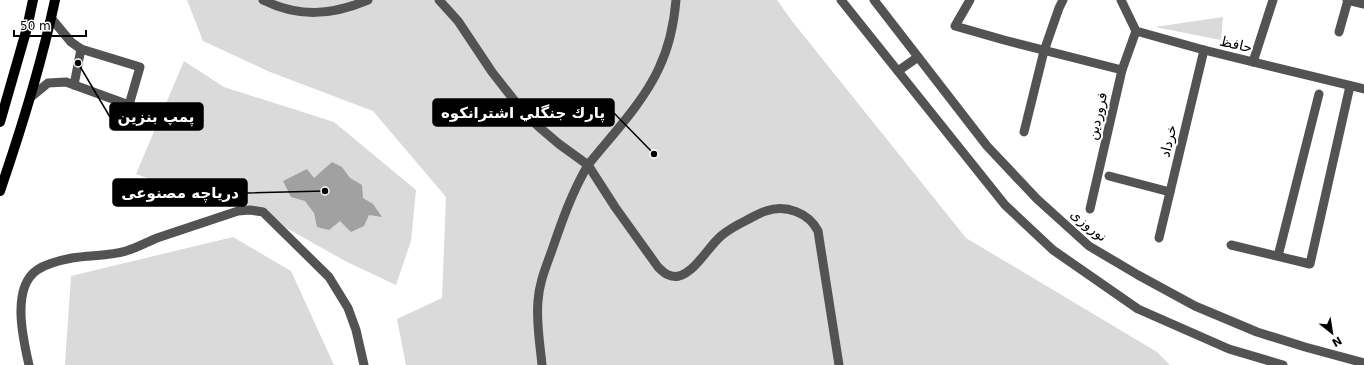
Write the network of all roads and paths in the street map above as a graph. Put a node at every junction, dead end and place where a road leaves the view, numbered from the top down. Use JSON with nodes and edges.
{"nodes":[{"id":1,"x":33,"y":0,"type":"edge"},
{"id":2,"x":55,"y":0,"type":"edge"},
{"id":3,"x":263,"y":0,"type":"edge"},
{"id":4,"x":368,"y":0,"type":"edge"},
{"id":5,"x":439,"y":0,"type":"edge"},
{"id":6,"x":676,"y":0,"type":"edge"},
{"id":7,"x":841,"y":0,"type":"edge"},
{"id":8,"x":874,"y":0,"type":"edge"},
{"id":9,"x":970,"y":0,"type":"edge"},
{"id":10,"x":1063,"y":0,"type":"edge"},
{"id":11,"x":1121,"y":0,"type":"edge"},
{"id":12,"x":1273,"y":0,"type":"edge"},
{"id":13,"x":1348,"y":0,"type":"edge"},
{"id":14,"x":1364,"y":4,"type":"edge"},
{"id":15,"x":51,"y":18,"type":"junction"},
{"id":16,"x":1136,"y":31,"type":"junction"},
{"id":17,"x":1339,"y":32,"type":"dead end"},
{"id":18,"x":82,"y":49,"type":"junction"},
{"id":19,"x":1044,"y":50,"type":"junction"},
{"id":20,"x":1204,"y":50,"type":"junction"},
{"id":21,"x":918,"y":57,"type":"junction"},
{"id":22,"x":1253,"y":62,"type":"junction"},
{"id":23,"x":1122,"y":70,"type":"junction"},
{"id":24,"x":898,"y":71,"type":"junction"},
{"id":25,"x":74,"y":85,"type":"junction"},
{"id":26,"x":1350,"y":86,"type":"junction"},
{"id":27,"x":1364,"y":89,"type":"edge"},
{"id":28,"x":1319,"y":94,"type":"dead end"},
{"id":29,"x":31,"y":97,"type":"junction"},
{"id":30,"x":0,"y":122,"type":"edge"},
{"id":31,"x":1024,"y":132,"type":"dead end"},
{"id":32,"x":588,"y":165,"type":"junction"},
{"id":33,"x":1109,"y":176,"type":"dead end"},
{"id":34,"x":0,"y":191,"type":"edge"},
{"id":35,"x":1170,"y":192,"type":"junction"},
{"id":36,"x":1090,"y":209,"type":"dead end"},
{"id":37,"x":1159,"y":238,"type":"dead end"},
{"id":38,"x":1231,"y":245,"type":"dead end"},
{"id":39,"x":1278,"y":256,"type":"junction"},
{"id":40,"x":1364,"y":363,"type":"edge"},
{"id":41,"x":29,"y":365,"type":"edge"},
{"id":42,"x":364,"y":365,"type":"edge"},
{"id":43,"x":542,"y":365,"type":"edge"},
{"id":44,"x":839,"y":365,"type":"edge"},
{"id":45,"x":1283,"y":365,"type":"edge"}],
"edges":[{"from":1,"to":30,"type":"main road"},
{"from":2,"to":15,"type":"main road"},
{"from":3,"to":4,"type":"street"},
{"from":5,"to":32,"type":"street"},
{"from":6,"to":32,"type":"street"},
{"from":7,"to":24,"type":"street"},
{"from":8,"to":21,"type":"street","name":"نوروزی"},
{"from":9,"to":19,"type":"street"},
{"from":10,"to":19,"type":"street"},
{"from":11,"to":16,"type":"street"},
{"from":12,"to":22,"type":"street"},
{"from":13,"to":14,"type":"street"},
{"from":13,"to":17,"type":"street"},
{"from":15,"to":18,"type":"street"},
{"from":15,"to":29,"type":"main road"},
{"from":16,"to":20,"type":"street","name":"حافظ"},
{"from":16,"to":23,"type":"street","name":"فروردین"},
{"from":18,"to":25,"type":"street"},
{"from":18,"to":25,"type":"street"},
{"from":19,"to":23,"type":"street"},
{"from":19,"to":31,"type":"street"},
{"from":20,"to":22,"type":"street","name":"حافظ"},
{"from":20,"to":35,"type":"street","name":"خرداد"},
{"from":21,"to":24,"type":"street"},
{"from":21,"to":40,"type":"street","name":"نوروزی"},
{"from":22,"to":26,"type":"street","name":"حافظ"},
{"from":23,"to":36,"type":"street","name":"فروردین"},
{"from":24,"to":45,"type":"street"},
{"from":25,"to":29,"type":"street"},
{"from":26,"to":27,"type":"street","name":"حافظ"},
{"from":26,"to":39,"type":"street"},
{"from":28,"to":39,"type":"street"},
{"from":29,"to":34,"type":"main road"},
{"from":32,"to":43,"type":"street"},
{"from":32,"to":44,"type":"street"},
{"from":33,"to":35,"type":"street"},
{"from":35,"to":37,"type":"street","name":"خرداد"},
{"from":38,"to":39,"type":"street"},
{"from":41,"to":42,"type":"street"}]}
